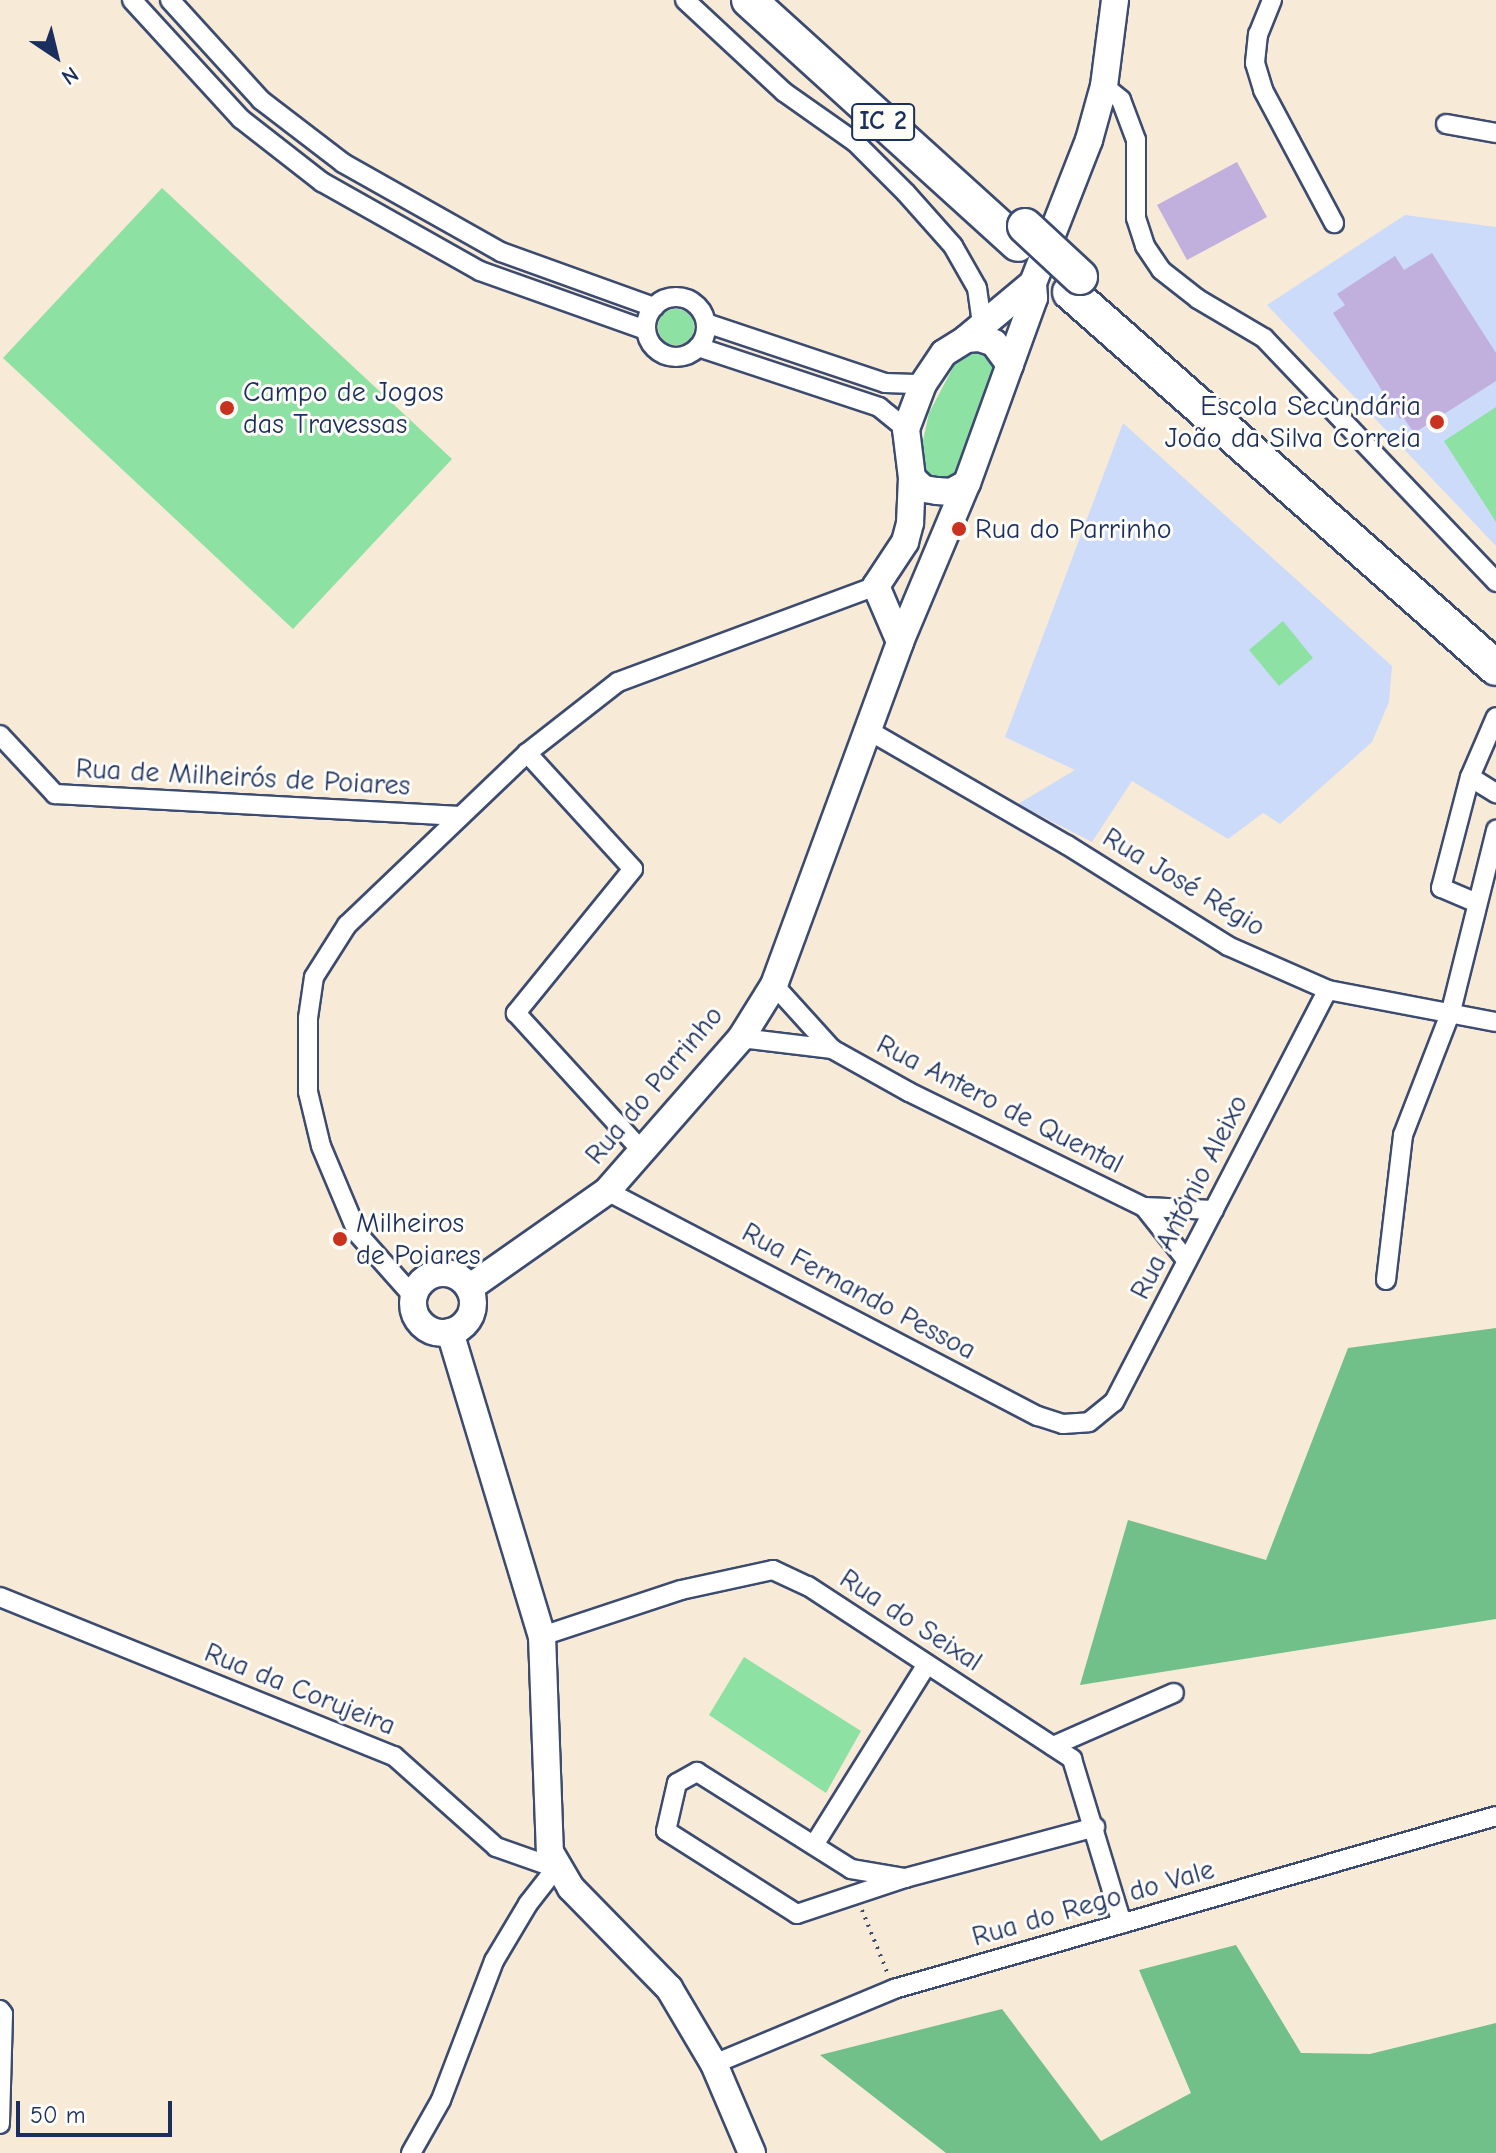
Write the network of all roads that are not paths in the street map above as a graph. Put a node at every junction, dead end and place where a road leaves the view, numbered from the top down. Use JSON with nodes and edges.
{"nodes":[{"id":1,"x":132,"y":0,"type":"edge"},
{"id":2,"x":170,"y":0,"type":"edge"},
{"id":3,"x":685,"y":0,"type":"edge"},
{"id":4,"x":749,"y":0,"type":"edge"},
{"id":5,"x":774,"y":0,"type":"edge"},
{"id":6,"x":1115,"y":0,"type":"edge"},
{"id":7,"x":1272,"y":0,"type":"edge"},
{"id":8,"x":1104,"y":86,"type":"junction"},
{"id":9,"x":1446,"y":124,"type":"dead end"},
{"id":10,"x":1496,"y":133,"type":"edge"},
{"id":11,"x":1334,"y":223,"type":"dead end"},
{"id":12,"x":1021,"y":235,"type":"junction"},
{"id":13,"x":1033,"y":283,"type":"junction"},
{"id":14,"x":1075,"y":284,"type":"junction"},
{"id":15,"x":654,"y":307,"type":"junction"},
{"id":16,"x":706,"y":323,"type":"junction"},
{"id":17,"x":646,"y":330,"type":"junction"},
{"id":18,"x":974,"y":332,"type":"junction"},
{"id":19,"x":698,"y":347,"type":"junction"},
{"id":20,"x":1010,"y":365,"type":"junction"},
{"id":21,"x":923,"y":384,"type":"junction"},
{"id":22,"x":906,"y":429,"type":"junction"},
{"id":23,"x":912,"y":478,"type":"junction"},
{"id":24,"x":967,"y":483,"type":"junction"},
{"id":25,"x":1496,"y":582,"type":"edge"},
{"id":26,"x":876,"y":586,"type":"junction"},
{"id":27,"x":900,"y":642,"type":"junction"},
{"id":28,"x":1496,"y":646,"type":"edge"},
{"id":29,"x":1496,"y":668,"type":"edge"},
{"id":30,"x":1496,"y":717,"type":"edge"},
{"id":31,"x":866,"y":729,"type":"junction"},
{"id":32,"x":0,"y":735,"type":"edge"},
{"id":33,"x":527,"y":753,"type":"junction"},
{"id":34,"x":1470,"y":777,"type":"junction"},
{"id":35,"x":1496,"y":793,"type":"edge"},
{"id":36,"x":460,"y":816,"type":"junction"},
{"id":37,"x":1496,"y":830,"type":"edge"},
{"id":38,"x":1477,"y":903,"type":"junction"},
{"id":39,"x":774,"y":985,"type":"junction"},
{"id":40,"x":1328,"y":990,"type":"junction"},
{"id":41,"x":1451,"y":1011,"type":"junction"},
{"id":42,"x":1496,"y":1022,"type":"edge"},
{"id":43,"x":741,"y":1038,"type":"junction"},
{"id":44,"x":832,"y":1049,"type":"junction"},
{"id":45,"x":641,"y":1150,"type":"junction"},
{"id":46,"x":607,"y":1191,"type":"junction"},
{"id":47,"x":1144,"y":1207,"type":"junction"},
{"id":48,"x":1214,"y":1210,"type":"junction"},
{"id":49,"x":1187,"y":1261,"type":"junction"},
{"id":50,"x":1386,"y":1280,"type":"dead end"},
{"id":51,"x":469,"y":1288,"type":"junction"},
{"id":52,"x":413,"y":1296,"type":"junction"},
{"id":53,"x":450,"y":1332,"type":"junction"},
{"id":54,"x":1089,"y":1422,"type":"joint"},
{"id":55,"x":0,"y":1597,"type":"edge"},
{"id":56,"x":542,"y":1636,"type":"junction"},
{"id":57,"x":927,"y":1664,"type":"junction"},
{"id":58,"x":1174,"y":1693,"type":"dead end"},
{"id":59,"x":1053,"y":1746,"type":"junction"},
{"id":60,"x":1496,"y":1816,"type":"edge"},
{"id":61,"x":1095,"y":1827,"type":"junction"},
{"id":62,"x":814,"y":1845,"type":"junction"},
{"id":63,"x":556,"y":1868,"type":"junction"},
{"id":64,"x":905,"y":1878,"type":"junction"},
{"id":65,"x":1122,"y":1924,"type":"junction"},
{"id":66,"x":0,"y":2010,"type":"edge"},
{"id":67,"x":714,"y":2064,"type":"junction"},
{"id":68,"x":0,"y":2124,"type":"edge"},
{"id":69,"x":411,"y":2153,"type":"edge"},
{"id":70,"x":752,"y":2153,"type":"edge"}],
"edges":[{"from":1,"to":17,"type":"street"},
{"from":2,"to":15,"type":"street"},
{"from":3,"to":18,"type":"street"},
{"from":4,"to":12,"type":"highway","number":"IC 2"},
{"from":5,"to":12,"type":"highway","number":"IC 2"},
{"from":6,"to":8,"type":"street","name":"Rua do Parrinho"},
{"from":7,"to":11,"type":"street"},
{"from":8,"to":13,"type":"street","name":"Rua do Parrinho"},
{"from":8,"to":25,"type":"street"},
{"from":9,"to":10,"type":"street"},
{"from":12,"to":14,"type":"highway","number":"IC 2"},
{"from":13,"to":18,"type":"street","name":"Rua do Parrinho"},
{"from":13,"to":20,"type":"street","name":"Rua do Parrinho"},
{"from":14,"to":28,"type":"highway","number":"IC 2"},
{"from":14,"to":29,"type":"highway","number":"IC 2"},
{"from":15,"to":16,"type":"street"},
{"from":15,"to":17,"type":"street"},
{"from":16,"to":19,"type":"street"},
{"from":16,"to":21,"type":"street"},
{"from":17,"to":19,"type":"street"},
{"from":18,"to":20,"type":"street"},
{"from":18,"to":21,"type":"street","name":"Rua do Parrinho"},
{"from":19,"to":22,"type":"street"},
{"from":20,"to":24,"type":"street","name":"Rua do Parrinho"},
{"from":21,"to":22,"type":"street","name":"Rua do Parrinho"},
{"from":22,"to":23,"type":"street","name":"Rua do Parrinho"},
{"from":23,"to":24,"type":"street"},
{"from":23,"to":26,"type":"street","name":"Rua do Parrinho"},
{"from":24,"to":27,"type":"street","name":"Rua do Parrinho"},
{"from":26,"to":27,"type":"street"},
{"from":26,"to":33,"type":"street"},
{"from":27,"to":31,"type":"street","name":"Rua do Parrinho"},
{"from":30,"to":34,"type":"street"},
{"from":31,"to":39,"type":"street","name":"Rua do Parrinho"},
{"from":31,"to":40,"type":"street","name":"Rua José Régio"},
{"from":32,"to":36,"type":"street","name":"Rua de Milheirós de Poiares"},
{"from":33,"to":36,"type":"street"},
{"from":33,"to":45,"type":"street"},
{"from":34,"to":35,"type":"street"},
{"from":34,"to":38,"type":"street"},
{"from":36,"to":52,"type":"street"},
{"from":37,"to":38,"type":"street"},
{"from":38,"to":41,"type":"street"},
{"from":39,"to":43,"type":"street","name":"Rua do Parrinho"},
{"from":39,"to":44,"type":"street","name":"Rua Antero de Quental"},
{"from":40,"to":41,"type":"street","name":"Rua José Régio"},
{"from":40,"to":48,"type":"street","name":"Rua António Aleixo"},
{"from":41,"to":42,"type":"street","name":"Rua José Régio"},
{"from":41,"to":50,"type":"street"},
{"from":43,"to":44,"type":"street","name":"Rua Antero de Quental"},
{"from":43,"to":45,"type":"street","name":"Rua do Parrinho"},
{"from":44,"to":47,"type":"street","name":"Rua Antero de Quental"},
{"from":45,"to":46,"type":"street","name":"Rua do Parrinho"},
{"from":46,"to":51,"type":"street","name":"Rua do Parrinho"},
{"from":46,"to":54,"type":"street","name":"Rua Fernando Pessoa"},
{"from":47,"to":48,"type":"street","name":"Rua Antero de Quental"},
{"from":47,"to":49,"type":"street","name":"Rua Antero de Quental"},
{"from":48,"to":49,"type":"street","name":"Rua António Aleixo"},
{"from":49,"to":54,"type":"street","name":"Rua António Aleixo"},
{"from":51,"to":52,"type":"street"},
{"from":51,"to":53,"type":"street"},
{"from":52,"to":53,"type":"street"},
{"from":53,"to":56,"type":"street"},
{"from":55,"to":63,"type":"street","name":"Rua da Corujeira"},
{"from":56,"to":57,"type":"street","name":"Rua do Seixal"},
{"from":56,"to":63,"type":"street"},
{"from":57,"to":59,"type":"street","name":"Rua do Seixal"},
{"from":57,"to":62,"type":"street"},
{"from":58,"to":59,"type":"street"},
{"from":59,"to":61,"type":"street","name":"Rua do Seixal"},
{"from":60,"to":65,"type":"street","name":"Rua do Rego do Vale"},
{"from":61,"to":64,"type":"street"},
{"from":61,"to":65,"type":"street","name":"Rua do Seixal"},
{"from":62,"to":64,"type":"street"},
{"from":62,"to":64,"type":"street"},
{"from":63,"to":67,"type":"street"},
{"from":63,"to":69,"type":"street"},
{"from":65,"to":67,"type":"street","name":"Rua do Rego do Vale"},
{"from":66,"to":68,"type":"street"},
{"from":67,"to":70,"type":"street"}]}
